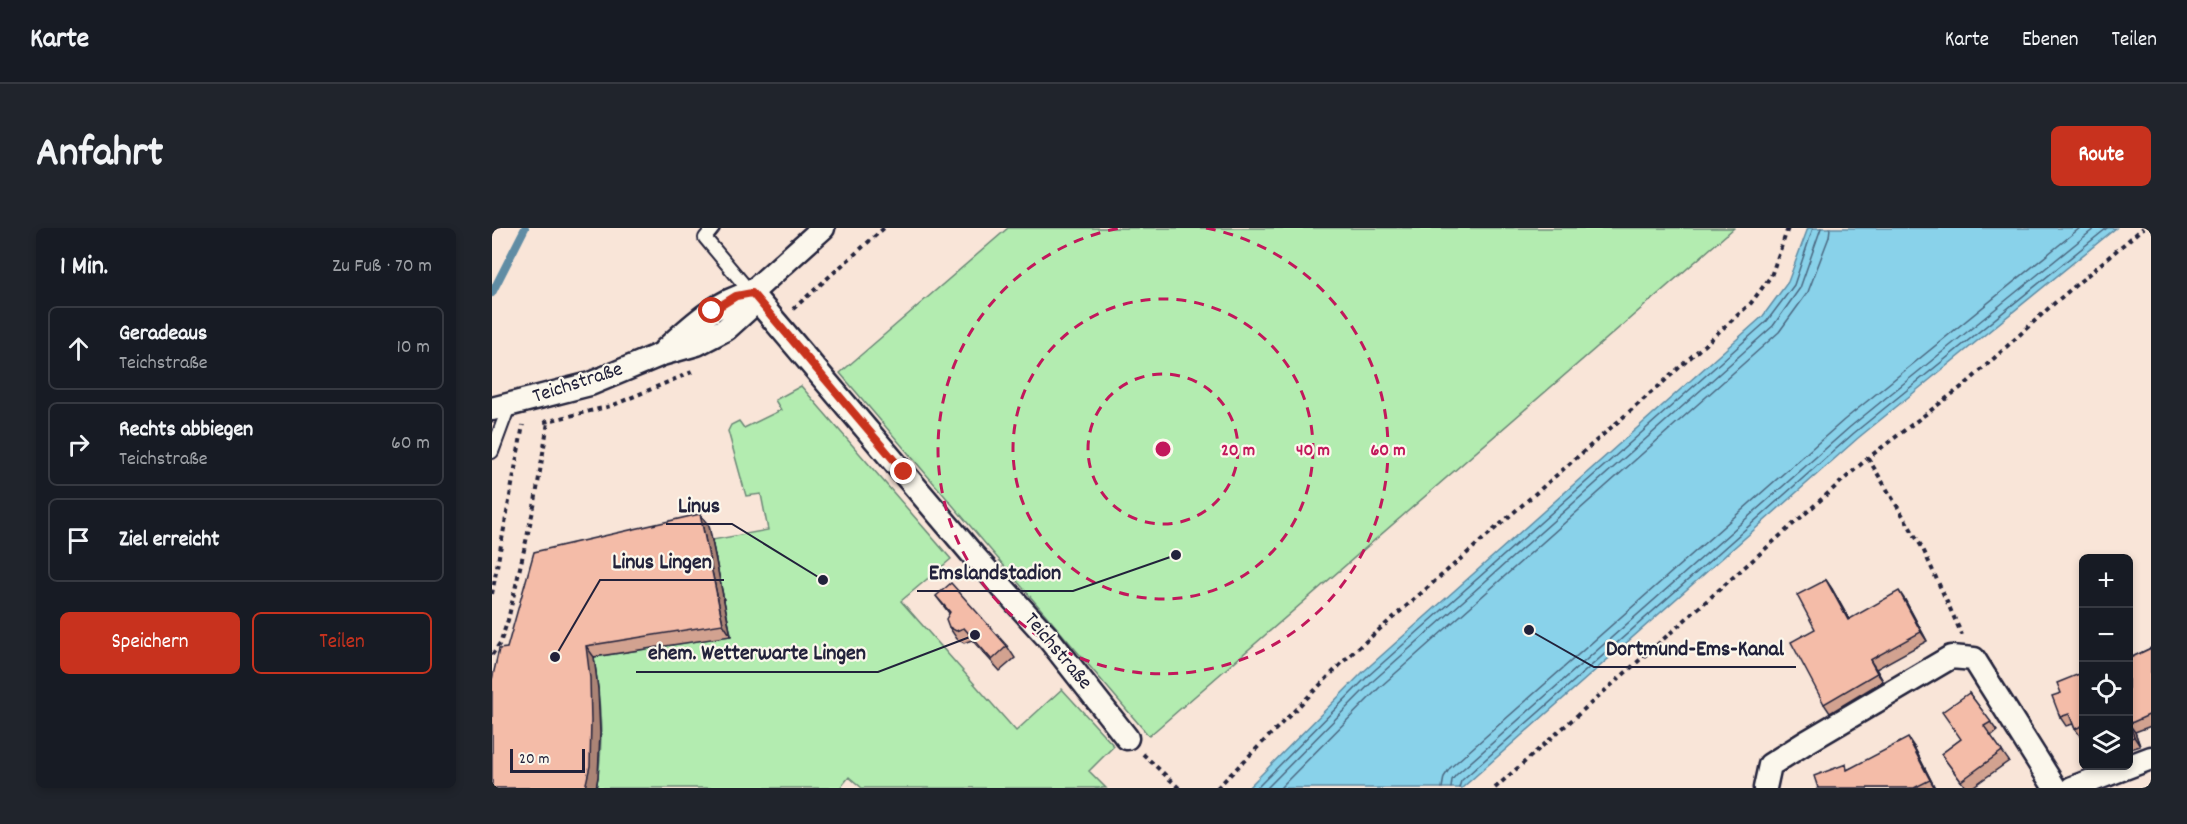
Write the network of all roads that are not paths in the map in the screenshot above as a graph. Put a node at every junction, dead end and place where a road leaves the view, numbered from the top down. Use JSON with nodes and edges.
{"nodes":[{"id":1,"x":713,"y":228,"type":"edge"},
{"id":2,"x":823,"y":228,"type":"edge"},
{"id":3,"x":752,"y":293,"type":"junction"},
{"id":4,"x":501,"y":407,"type":"edge"},
{"id":5,"x":492,"y":452,"type":"edge"},
{"id":6,"x":1127,"y":738,"type":"road end"},
{"id":7,"x":2151,"y":758,"type":"edge"},
{"id":8,"x":1765,"y":788,"type":"edge"},
{"id":9,"x":2055,"y":788,"type":"edge"},
{"id":10,"x":2072,"y":788,"type":"edge"}],
"edges":[{"from":1,"to":3,"type":"lane"},
{"from":2,"to":3,"type":"street","name":"Teichstraße"},
{"from":3,"to":4,"type":"street","name":"Teichstraße"},
{"from":3,"to":6,"type":"street","name":"Teichstraße"},
{"from":4,"to":5,"type":"lane"},
{"from":7,"to":10,"type":"street"},
{"from":8,"to":9,"type":"street"}]}
